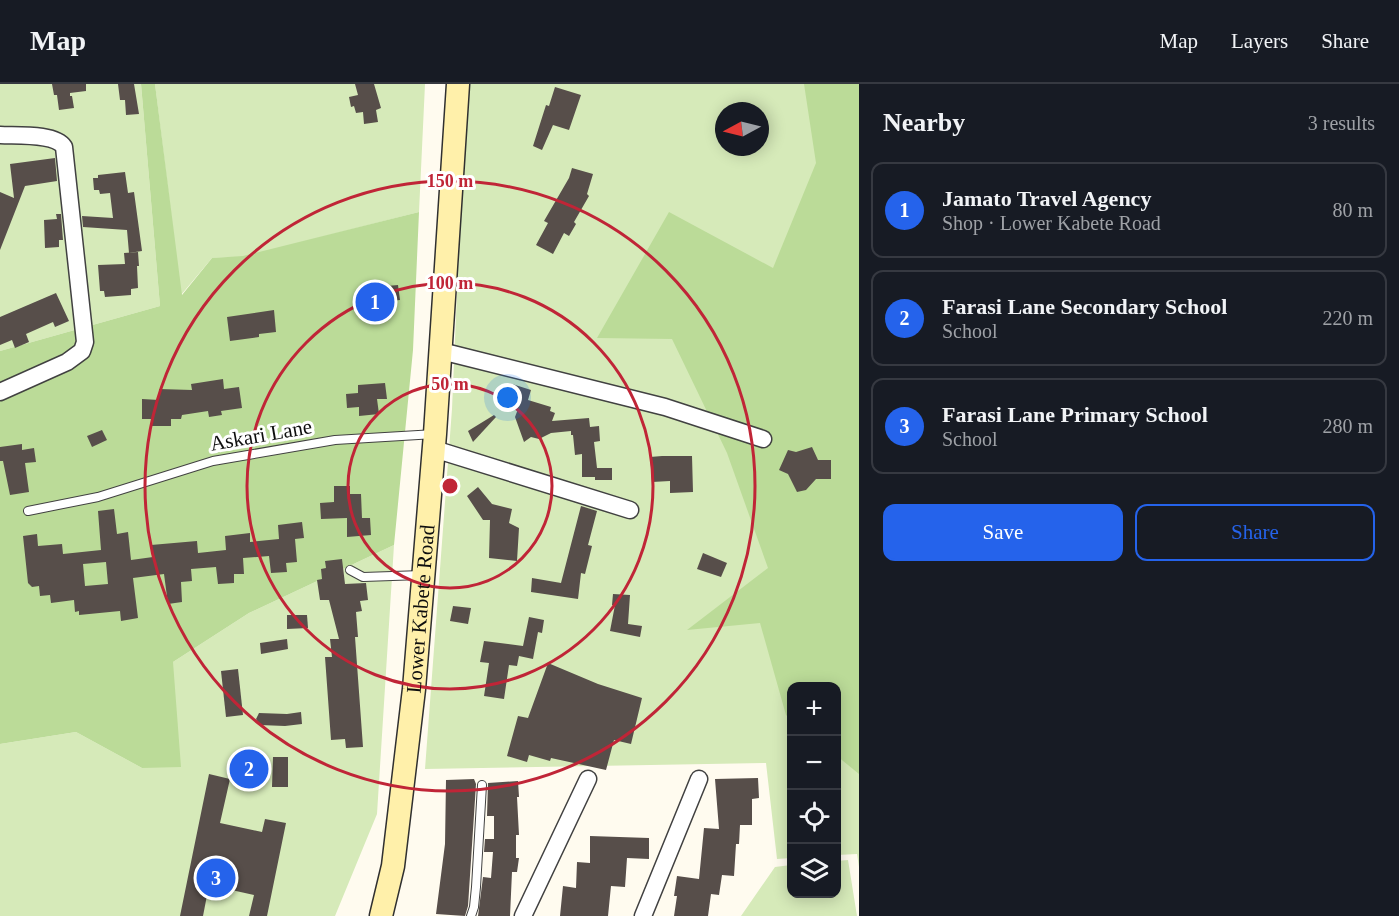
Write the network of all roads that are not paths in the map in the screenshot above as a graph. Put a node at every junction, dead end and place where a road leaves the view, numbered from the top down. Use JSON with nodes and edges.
{"nodes":[{"id":1,"x":458,"y":84,"type":"edge"},
{"id":2,"x":0,"y":135,"type":"edge"},
{"id":3,"x":441,"y":351,"type":"junction"},
{"id":4,"x":0,"y":392,"type":"edge"},
{"id":5,"x":763,"y":439,"type":"dead end"},
{"id":6,"x":435,"y":442,"type":"junction"},
{"id":7,"x":630,"y":510,"type":"dead end"},
{"id":8,"x":28,"y":511,"type":"dead end"},
{"id":9,"x":350,"y":570,"type":"dead end"},
{"id":10,"x":422,"y":575,"type":"junction"},
{"id":11,"x":588,"y":779,"type":"dead end"},
{"id":12,"x":699,"y":779,"type":"dead end"},
{"id":13,"x":482,"y":785,"type":"dead end"},
{"id":14,"x":381,"y":916,"type":"edge"},
{"id":15,"x":471,"y":916,"type":"edge"},
{"id":16,"x":523,"y":916,"type":"edge"},
{"id":17,"x":643,"y":916,"type":"edge"}],
"edges":[{"from":1,"to":3,"type":"main road","name":"Lower Kabete Road"},
{"from":2,"to":4,"type":"street"},
{"from":3,"to":5,"type":"street"},
{"from":3,"to":6,"type":"main road","name":"Lower Kabete Road"},
{"from":6,"to":7,"type":"street"},
{"from":6,"to":8,"type":"lane","name":"Askari Lane"},
{"from":6,"to":10,"type":"main road","name":"Lower Kabete Road"},
{"from":9,"to":10,"type":"lane"},
{"from":10,"to":14,"type":"main road","name":"Lower Kabete Road"},
{"from":11,"to":16,"type":"street"},
{"from":12,"to":17,"type":"street"},
{"from":13,"to":15,"type":"lane"}]}
